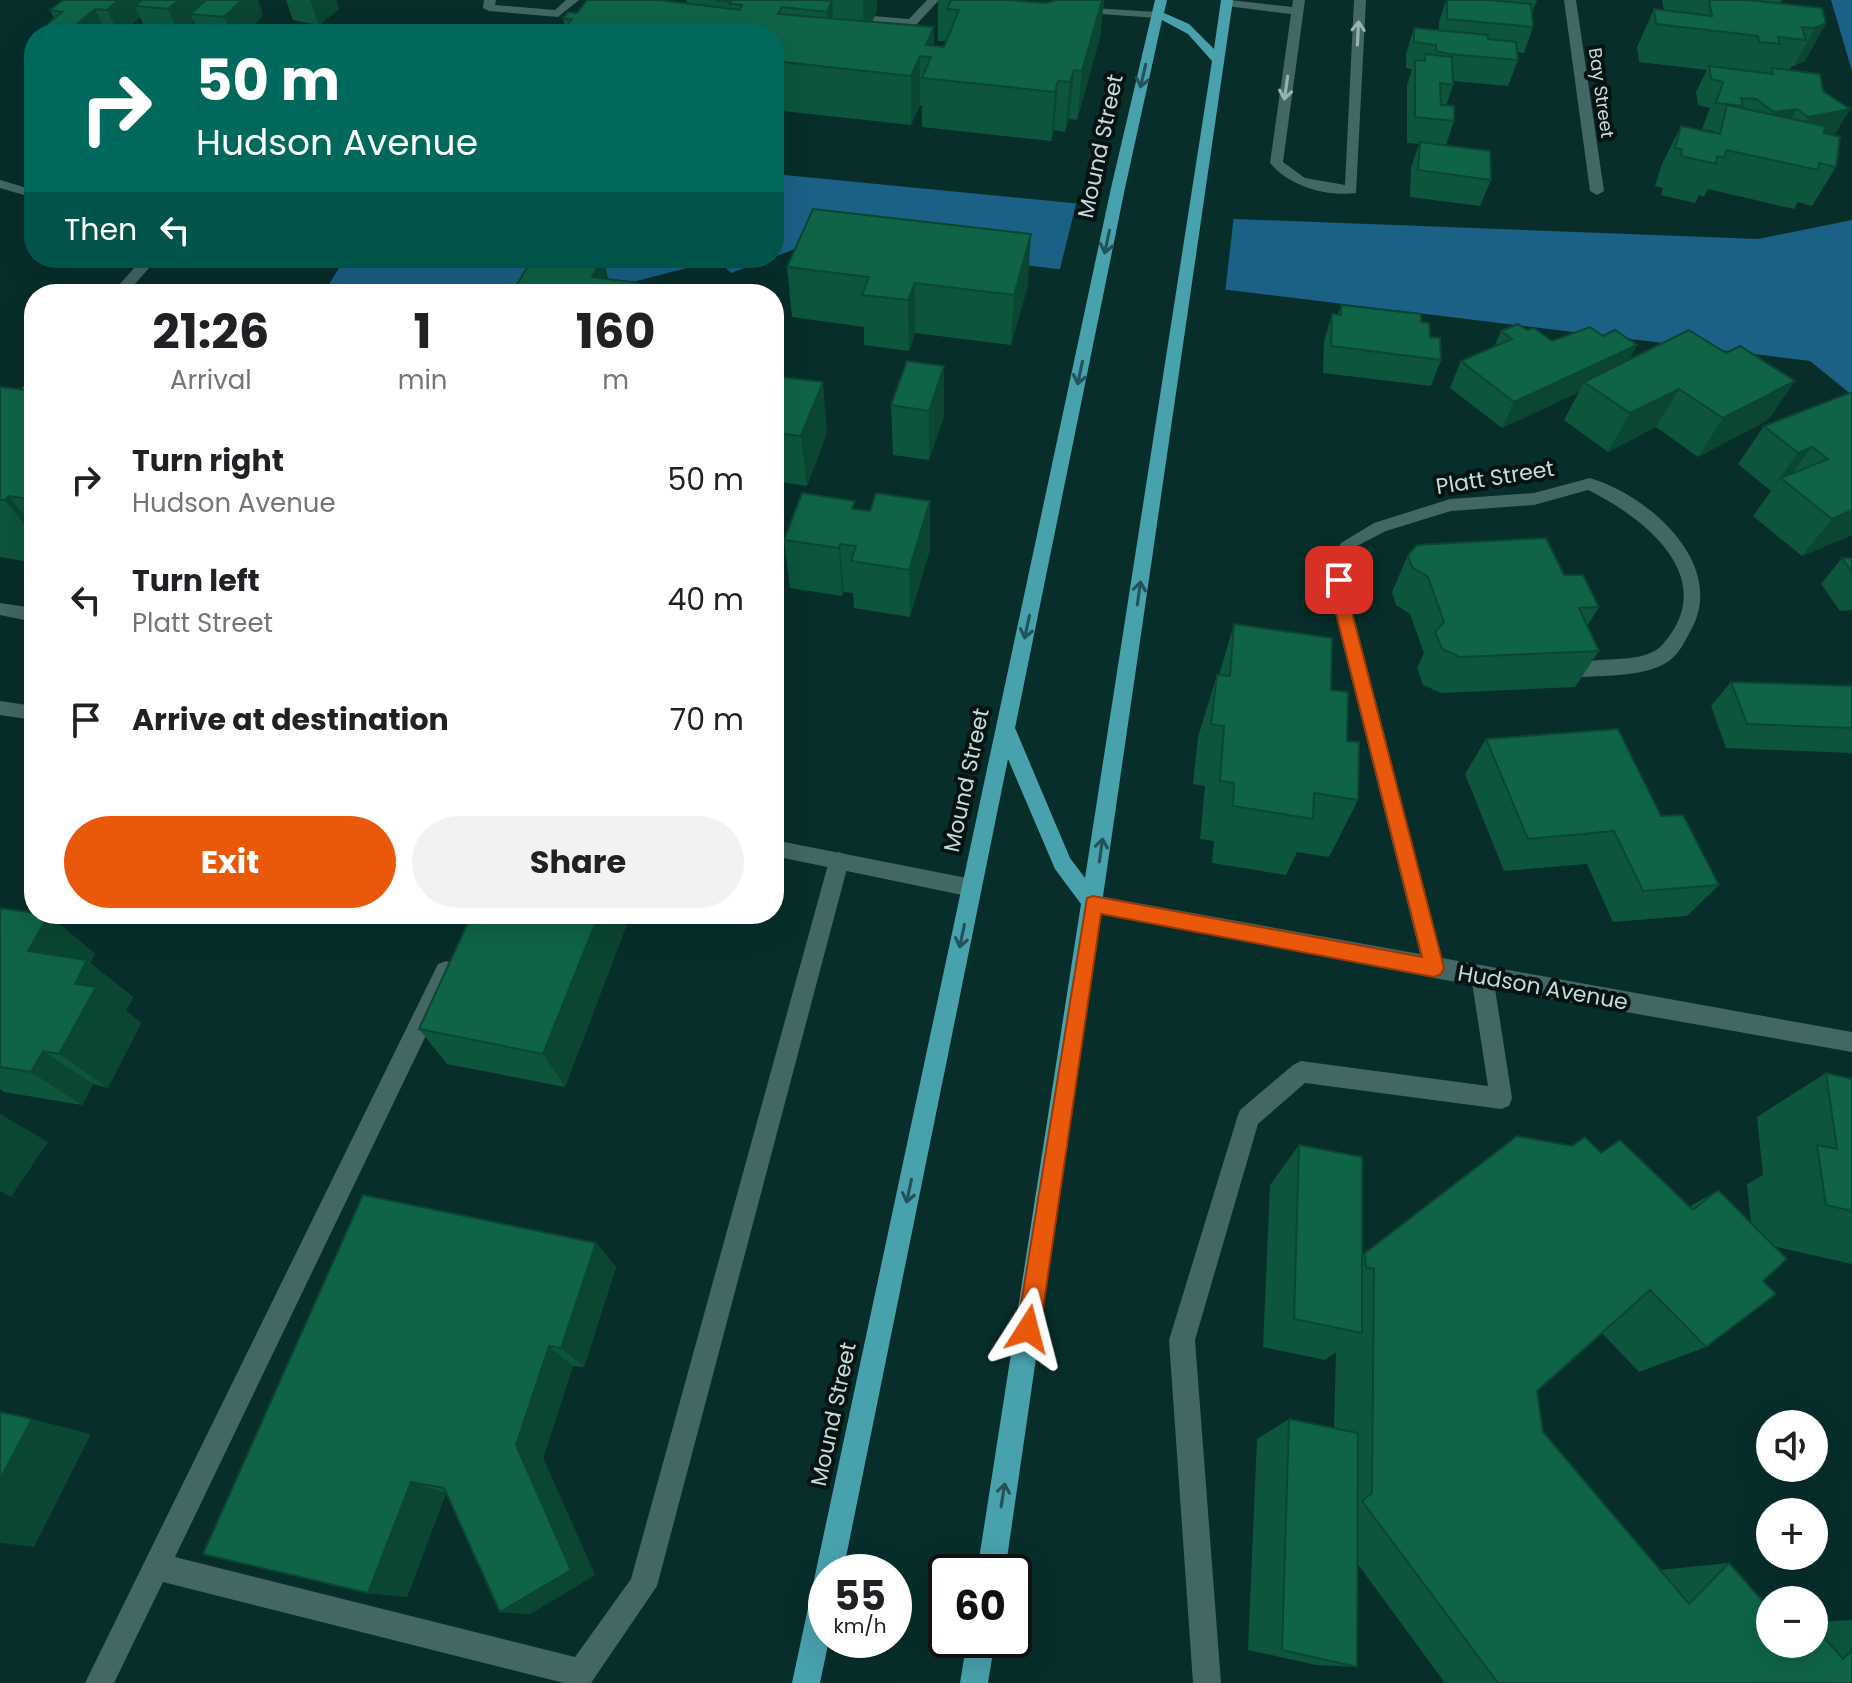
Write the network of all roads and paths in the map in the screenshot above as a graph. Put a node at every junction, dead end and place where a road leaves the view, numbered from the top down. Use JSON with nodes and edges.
{"nodes":[{"id":1,"x":490,"y":0,"type":"edge"},
{"id":2,"x":573,"y":0,"type":"edge"},
{"id":3,"x":933,"y":0,"type":"edge"},
{"id":4,"x":1161,"y":0,"type":"edge"},
{"id":5,"x":1360,"y":0,"type":"edge"},
{"id":6,"x":1570,"y":0,"type":"edge"},
{"id":7,"x":1226,"y":1,"type":"edge"},
{"id":8,"x":1298,"y":5,"type":"edge"},
{"id":9,"x":1061,"y":9,"type":"edge"},
{"id":10,"x":1157,"y":15,"type":"junction"},
{"id":11,"x":873,"y":19,"type":"edge"},
{"id":12,"x":1218,"y":61,"type":"junction"},
{"id":13,"x":0,"y":184,"type":"edge"},
{"id":14,"x":24,"y":191,"type":"edge"},
{"id":15,"x":1597,"y":191,"type":"dead end"},
{"id":16,"x":142,"y":268,"type":"edge"},
{"id":17,"x":127,"y":284,"type":"edge"},
{"id":18,"x":24,"y":398,"type":"edge"},
{"id":19,"x":0,"y":420,"type":"edge"},
{"id":20,"x":0,"y":609,"type":"edge"},
{"id":21,"x":24,"y":613,"type":"edge"},
{"id":22,"x":1581,"y":670,"type":"edge"},
{"id":23,"x":0,"y":708,"type":"edge"},
{"id":24,"x":24,"y":712,"type":"edge"},
{"id":25,"x":1006,"y":730,"type":"junction"},
{"id":26,"x":784,"y":850,"type":"edge"},
{"id":27,"x":839,"y":861,"type":"junction"},
{"id":28,"x":972,"y":888,"type":"junction"},
{"id":29,"x":1093,"y":904,"type":"junction"},
{"id":30,"x":454,"y":956,"type":"edge"},
{"id":31,"x":1434,"y":968,"type":"junction"},
{"id":32,"x":1482,"y":976,"type":"junction"},
{"id":33,"x":1852,"y":1042,"type":"edge"},
{"id":34,"x":833,"y":1554,"type":"edge"},
{"id":35,"x":994,"y":1554,"type":"edge"},
{"id":36,"x":156,"y":1566,"type":"junction"},
{"id":37,"x":811,"y":1658,"type":"edge"},
{"id":38,"x":978,"y":1658,"type":"edge"},
{"id":39,"x":99,"y":1683,"type":"edge"},
{"id":40,"x":806,"y":1683,"type":"edge"},
{"id":41,"x":974,"y":1683,"type":"edge"},
{"id":42,"x":1207,"y":1683,"type":"edge"}],
"edges":[{"from":1,"to":2,"type":"street"},
{"from":3,"to":11,"type":"street"},
{"from":4,"to":10,"type":"main road","name":"Mound Street"},
{"from":8,"to":5,"type":"street","one_way":true},
{"from":6,"to":15,"type":"street","name":"Bay Street"},
{"from":7,"to":8,"type":"street"},
{"from":7,"to":12,"type":"main road"},
{"from":9,"to":10,"type":"street"},
{"from":10,"to":12,"type":"main road"},
{"from":10,"to":25,"type":"main road","name":"Mound Street","one_way":true},
{"from":29,"to":12,"type":"main road","one_way":true},
{"from":13,"to":14,"type":"street"},
{"from":16,"to":17,"type":"street"},
{"from":18,"to":19,"type":"street"},
{"from":20,"to":21,"type":"street"},
{"from":22,"to":31,"type":"street","name":"Platt Street"},
{"from":23,"to":24,"type":"street"},
{"from":25,"to":28,"type":"main road","name":"Mound Street"},
{"from":25,"to":29,"type":"main road"},
{"from":26,"to":27,"type":"street"},
{"from":27,"to":28,"type":"street"},
{"from":27,"to":36,"type":"street"},
{"from":28,"to":34,"type":"main road","name":"Mound Street","one_way":true},
{"from":29,"to":31,"type":"street","name":"Hudson Avenue"},
{"from":35,"to":29,"type":"main road","one_way":true},
{"from":30,"to":36,"type":"street"},
{"from":31,"to":32,"type":"street","name":"Hudson Avenue"},
{"from":32,"to":33,"type":"street","name":"Hudson Avenue"},
{"from":32,"to":42,"type":"street"},
{"from":36,"to":39,"type":"street"},
{"from":37,"to":40,"type":"main road"},
{"from":38,"to":41,"type":"main road"}]}
